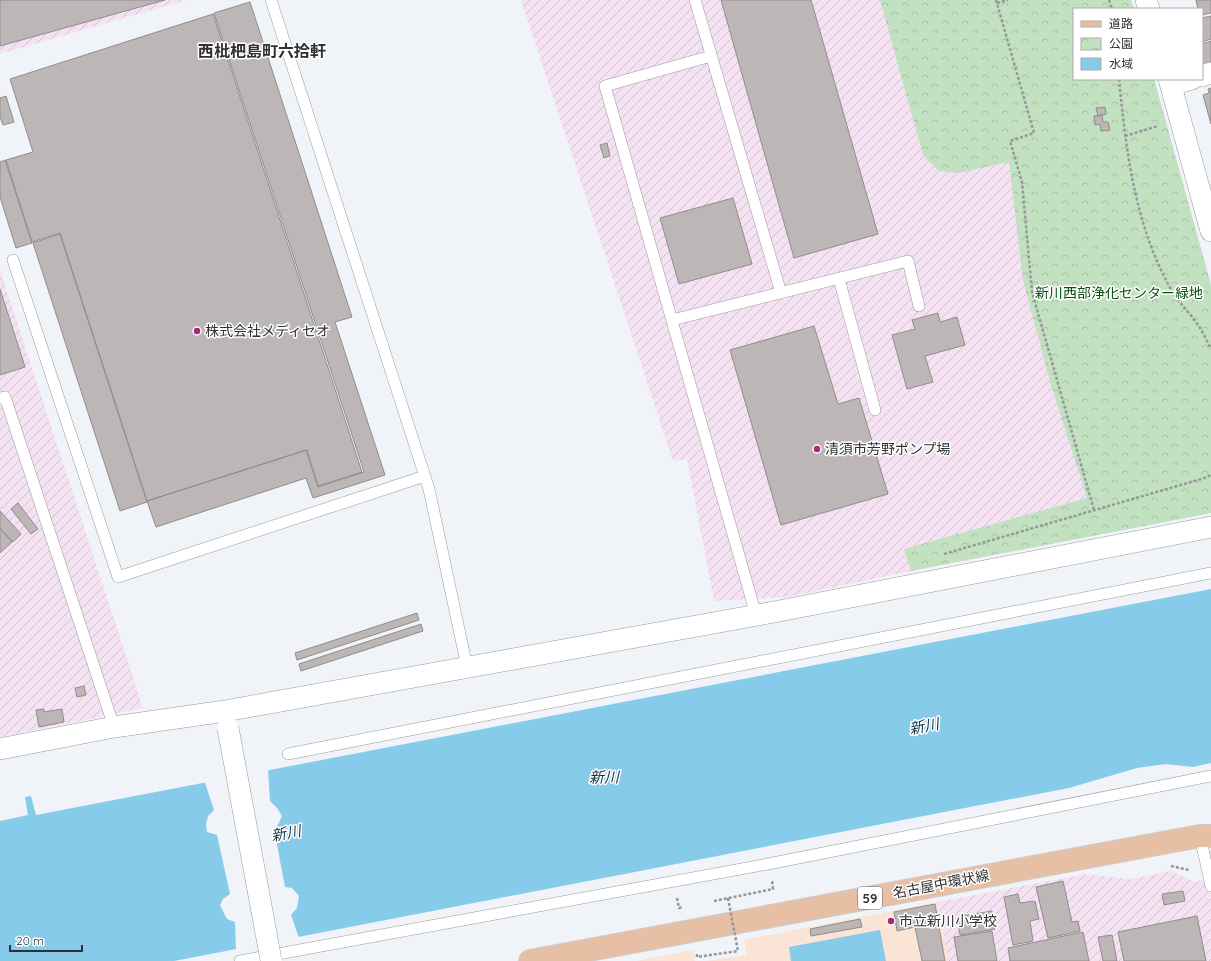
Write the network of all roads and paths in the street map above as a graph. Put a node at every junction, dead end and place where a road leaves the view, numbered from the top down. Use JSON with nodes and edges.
{"nodes":[{"id":1,"x":271,"y":0,"type":"edge"},
{"id":2,"x":695,"y":0,"type":"edge"},
{"id":3,"x":1008,"y":0,"type":"edge"},
{"id":4,"x":997,"y":2,"type":"edge"},
{"id":5,"x":711,"y":56,"type":"junction"},
{"id":6,"x":1119,"y":80,"type":"edge"},
{"id":7,"x":1185,"y":80,"type":"edge"},
{"id":8,"x":1170,"y":82,"type":"edge"},
{"id":9,"x":1157,"y":120,"type":"dead end"},
{"id":10,"x":1125,"y":136,"type":"junction"},
{"id":11,"x":1211,"y":230,"type":"edge"},
{"id":12,"x":13,"y":260,"type":"dead end"},
{"id":13,"x":838,"y":278,"type":"junction"},
{"id":14,"x":781,"y":293,"type":"junction"},
{"id":15,"x":919,"y":306,"type":"dead end"},
{"id":16,"x":672,"y":320,"type":"junction"},
{"id":17,"x":1211,"y":349,"type":"edge"},
{"id":18,"x":0,"y":398,"type":"edge"},
{"id":19,"x":876,"y":410,"type":"dead end"},
{"id":20,"x":1211,"y":474,"type":"edge"},
{"id":21,"x":425,"y":476,"type":"junction"},
{"id":22,"x":1094,"y":510,"type":"junction"},
{"id":23,"x":1211,"y":527,"type":"edge"},
{"id":24,"x":936,"y":556,"type":"dead end"},
{"id":25,"x":1211,"y":573,"type":"edge"},
{"id":26,"x":756,"y":615,"type":"junction"},
{"id":27,"x":468,"y":667,"type":"junction"},
{"id":28,"x":226,"y":720,"type":"junction"},
{"id":29,"x":114,"y":727,"type":"junction"},
{"id":30,"x":0,"y":749,"type":"edge"},
{"id":31,"x":288,"y":754,"type":"dead end"},
{"id":32,"x":1211,"y":776,"type":"edge"},
{"id":33,"x":1206,"y":836,"type":"edge"},
{"id":34,"x":1211,"y":886,"type":"edge"},
{"id":35,"x":773,"y":889,"type":"dead end"},
{"id":36,"x":728,"y":898,"type":"junction"},
{"id":37,"x":707,"y":902,"type":"dead end"},
{"id":38,"x":686,"y":907,"type":"dead end"},
{"id":39,"x":679,"y":908,"type":"dead end"},
{"id":40,"x":698,"y":957,"type":"dead end"},
{"id":41,"x":240,"y":961,"type":"edge"},
{"id":42,"x":271,"y":961,"type":"edge"},
{"id":43,"x":530,"y":961,"type":"edge"}],
"edges":[{"from":1,"to":21,"type":"lane"},
{"from":2,"to":5,"type":"lane"},
{"from":3,"to":4,"type":"path"},
{"from":4,"to":22,"type":"path"},
{"from":5,"to":14,"type":"lane"},
{"from":5,"to":16,"type":"lane"},
{"from":6,"to":10,"type":"path"},
{"from":7,"to":8,"type":"street"},
{"from":8,"to":11,"type":"street"},
{"from":9,"to":10,"type":"path"},
{"from":10,"to":17,"type":"path"},
{"from":12,"to":21,"type":"lane"},
{"from":13,"to":14,"type":"lane"},
{"from":13,"to":15,"type":"lane"},
{"from":13,"to":19,"type":"lane"},
{"from":14,"to":16,"type":"lane"},
{"from":16,"to":26,"type":"lane"},
{"from":18,"to":29,"type":"lane"},
{"from":20,"to":22,"type":"path"},
{"from":21,"to":27,"type":"lane"},
{"from":22,"to":24,"type":"path"},
{"from":23,"to":26,"type":"street"},
{"from":25,"to":31,"type":"lane"},
{"from":26,"to":27,"type":"street"},
{"from":27,"to":28,"type":"street"},
{"from":28,"to":29,"type":"street"},
{"from":28,"to":42,"type":"street","bridge":true},
{"from":29,"to":30,"type":"street"},
{"from":32,"to":41,"type":"lane"},
{"from":33,"to":34,"type":"lane"},
{"from":33,"to":43,"type":"main road","name":"名古屋中環状線","number":"59"},
{"from":35,"to":36,"type":"path"},
{"from":36,"to":37,"type":"path"},
{"from":36,"to":40,"type":"path","bridge":true},
{"from":38,"to":39,"type":"path"}]}
